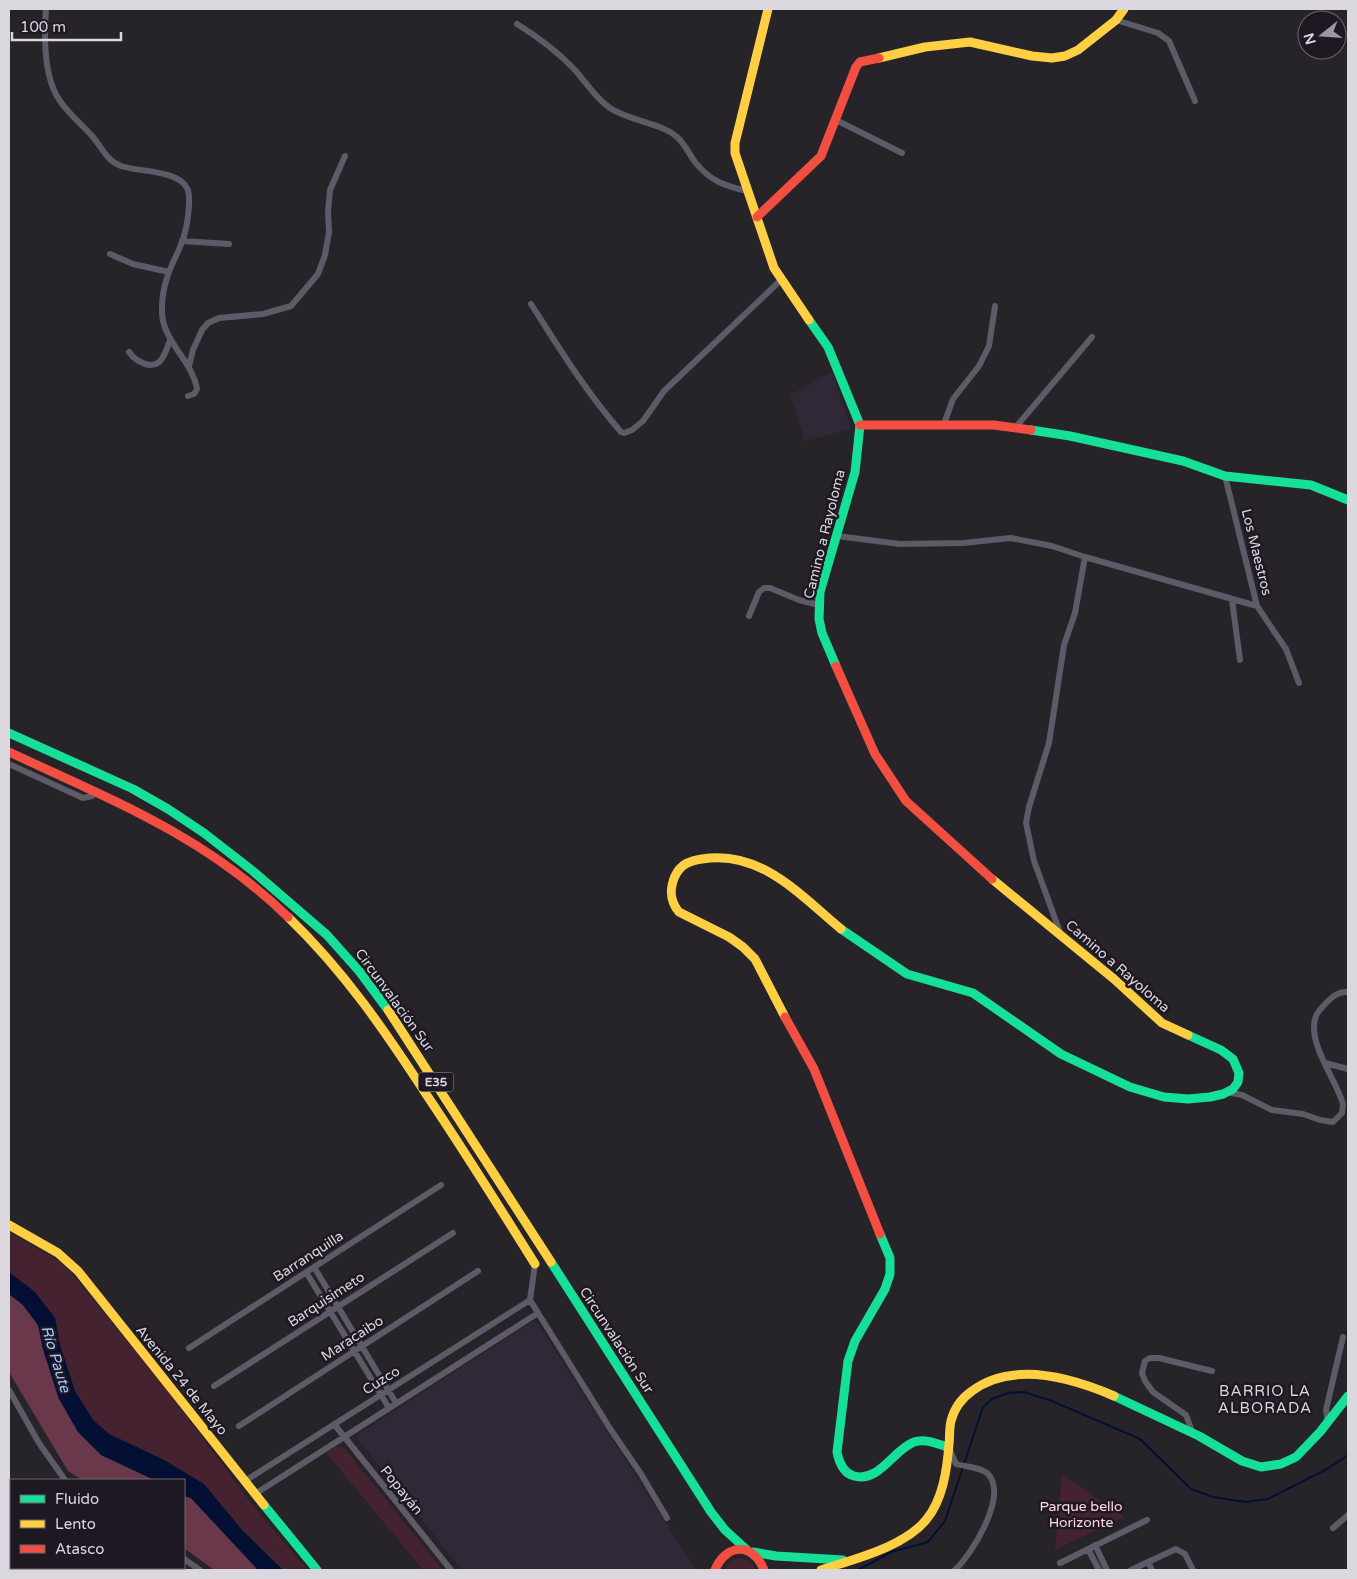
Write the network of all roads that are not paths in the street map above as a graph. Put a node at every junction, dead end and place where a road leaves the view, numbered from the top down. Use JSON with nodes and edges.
{"nodes":[{"id":1,"x":46,"y":9,"type":"edge"},
{"id":2,"x":768,"y":9,"type":"edge"},
{"id":3,"x":1124,"y":9,"type":"edge"},
{"id":4,"x":1116,"y":20,"type":"junction"},
{"id":5,"x":517,"y":24,"type":"dead end"},
{"id":6,"x":1195,"y":101,"type":"dead end"},
{"id":7,"x":836,"y":120,"type":"junction"},
{"id":8,"x":902,"y":153,"type":"dead end"},
{"id":9,"x":345,"y":156,"type":"dead end"},
{"id":10,"x":747,"y":191,"type":"junction"},
{"id":11,"x":757,"y":217,"type":"junction"},
{"id":12,"x":182,"y":241,"type":"junction"},
{"id":13,"x":229,"y":244,"type":"dead end"},
{"id":14,"x":110,"y":254,"type":"dead end"},
{"id":15,"x":169,"y":272,"type":"junction"},
{"id":16,"x":782,"y":279,"type":"junction"},
{"id":17,"x":531,"y":304,"type":"dead end"},
{"id":18,"x":995,"y":306,"type":"dead end"},
{"id":19,"x":1092,"y":337,"type":"dead end"},
{"id":20,"x":170,"y":340,"type":"junction"},
{"id":21,"x":129,"y":352,"type":"dead end"},
{"id":22,"x":188,"y":366,"type":"junction"},
{"id":23,"x":188,"y":396,"type":"dead end"},
{"id":24,"x":944,"y":424,"type":"junction"},
{"id":25,"x":860,"y":425,"type":"junction"},
{"id":26,"x":1015,"y":428,"type":"junction"},
{"id":27,"x":1225,"y":476,"type":"junction"},
{"id":28,"x":1348,"y":500,"type":"edge"},
{"id":29,"x":837,"y":536,"type":"junction"},
{"id":30,"x":1085,"y":557,"type":"junction"},
{"id":31,"x":1232,"y":600,"type":"junction"},
{"id":32,"x":819,"y":605,"type":"junction"},
{"id":33,"x":1257,"y":606,"type":"junction"},
{"id":34,"x":748,"y":616,"type":"dead end"},
{"id":35,"x":1240,"y":660,"type":"dead end"},
{"id":36,"x":1300,"y":683,"type":"dead end"},
{"id":37,"x":9,"y":734,"type":"edge"},
{"id":38,"x":9,"y":752,"type":"edge"},
{"id":39,"x":9,"y":764,"type":"edge"},
{"id":40,"x":98,"y":792,"type":"junction"},
{"id":41,"x":1062,"y":936,"type":"junction"},
{"id":42,"x":1348,"y":992,"type":"edge"},
{"id":43,"x":1325,"y":1063,"type":"junction"},
{"id":44,"x":1348,"y":1069,"type":"edge"},
{"id":45,"x":1226,"y":1092,"type":"junction"},
{"id":46,"x":441,"y":1185,"type":"dead end"},
{"id":47,"x":9,"y":1225,"type":"edge"},
{"id":48,"x":452,"y":1232,"type":"dead end"},
{"id":49,"x":535,"y":1264,"type":"joint"},
{"id":50,"x":314,"y":1267,"type":"junction"},
{"id":51,"x":478,"y":1271,"type":"dead end"},
{"id":52,"x":306,"y":1272,"type":"junction"},
{"id":53,"x":530,"y":1300,"type":"junction"},
{"id":54,"x":338,"y":1306,"type":"junction"},
{"id":55,"x":330,"y":1311,"type":"junction"},
{"id":56,"x":538,"y":1313,"type":"junction"},
{"id":57,"x":1343,"y":1337,"type":"dead end"},
{"id":58,"x":362,"y":1346,"type":"junction"},
{"id":59,"x":188,"y":1348,"type":"dead end"},
{"id":60,"x":354,"y":1351,"type":"junction"},
{"id":61,"x":1212,"y":1371,"type":"dead end"},
{"id":62,"x":214,"y":1386,"type":"dead end"},
{"id":63,"x":9,"y":1390,"type":"edge"},
{"id":64,"x":388,"y":1390,"type":"junction"},
{"id":65,"x":9,"y":1395,"type":"edge"},
{"id":66,"x":380,"y":1395,"type":"junction"},
{"id":67,"x":1348,"y":1396,"type":"edge"},
{"id":68,"x":396,"y":1404,"type":"junction"},
{"id":69,"x":389,"y":1408,"type":"junction"},
{"id":70,"x":1328,"y":1422,"type":"junction"},
{"id":71,"x":334,"y":1424,"type":"junction"},
{"id":72,"x":239,"y":1426,"type":"dead end"},
{"id":73,"x":1193,"y":1434,"type":"junction"},
{"id":74,"x":344,"y":1437,"type":"junction"},
{"id":75,"x":40,"y":1443,"type":"junction"},
{"id":76,"x":948,"y":1447,"type":"junction"},
{"id":77,"x":957,"y":1464,"type":"junction"},
{"id":78,"x":64,"y":1479,"type":"edge"},
{"id":79,"x":943,"y":1479,"type":"junction"},
{"id":80,"x":245,"y":1481,"type":"junction"},
{"id":81,"x":255,"y":1494,"type":"junction"},
{"id":82,"x":1348,"y":1515,"type":"edge"},
{"id":83,"x":667,"y":1518,"type":"dead end"},
{"id":84,"x":1147,"y":1520,"type":"dead end"},
{"id":85,"x":1333,"y":1528,"type":"dead end"},
{"id":86,"x":1092,"y":1547,"type":"junction"},
{"id":87,"x":750,"y":1551,"type":"junction"},
{"id":88,"x":185,"y":1560,"type":"edge"},
{"id":89,"x":848,"y":1560,"type":"junction"},
{"id":90,"x":1148,"y":1562,"type":"junction"},
{"id":91,"x":1060,"y":1563,"type":"dead end"},
{"id":92,"x":200,"y":1570,"type":"edge"},
{"id":93,"x":318,"y":1570,"type":"edge"},
{"id":94,"x":451,"y":1570,"type":"edge"},
{"id":95,"x":715,"y":1570,"type":"edge"},
{"id":96,"x":764,"y":1570,"type":"edge"},
{"id":97,"x":821,"y":1570,"type":"edge"},
{"id":98,"x":955,"y":1570,"type":"edge"},
{"id":99,"x":1099,"y":1570,"type":"edge"},
{"id":100,"x":1107,"y":1570,"type":"edge"},
{"id":101,"x":1131,"y":1570,"type":"edge"},
{"id":102,"x":1152,"y":1570,"type":"edge"},
{"id":103,"x":1193,"y":1570,"type":"edge"}],
"edges":[{"from":1,"to":12,"type":"street"},
{"from":2,"to":10,"type":"main road","name":"Camino a Rayoloma"},
{"from":3,"to":4,"type":"main road"},
{"from":4,"to":6,"type":"street"},
{"from":4,"to":7,"type":"main road"},
{"from":5,"to":10,"type":"street"},
{"from":7,"to":8,"type":"street"},
{"from":7,"to":11,"type":"main road"},
{"from":9,"to":22,"type":"street"},
{"from":10,"to":11,"type":"main road","name":"Camino a Rayoloma"},
{"from":11,"to":16,"type":"main road","name":"Camino a Rayoloma"},
{"from":12,"to":13,"type":"street"},
{"from":12,"to":15,"type":"street"},
{"from":14,"to":15,"type":"street"},
{"from":15,"to":20,"type":"street"},
{"from":16,"to":17,"type":"street"},
{"from":16,"to":25,"type":"main road","name":"Camino a Rayoloma"},
{"from":18,"to":24,"type":"street"},
{"from":19,"to":26,"type":"street"},
{"from":20,"to":21,"type":"street"},
{"from":20,"to":22,"type":"street"},
{"from":22,"to":23,"type":"street"},
{"from":24,"to":25,"type":"main road"},
{"from":24,"to":26,"type":"main road"},
{"from":25,"to":29,"type":"main road","name":"Camino a Rayoloma"},
{"from":26,"to":27,"type":"main road"},
{"from":27,"to":28,"type":"main road"},
{"from":27,"to":33,"type":"street","name":"Los Maestros"},
{"from":29,"to":30,"type":"street"},
{"from":29,"to":32,"type":"main road","name":"Camino a Rayoloma"},
{"from":30,"to":31,"type":"street"},
{"from":30,"to":41,"type":"street"},
{"from":31,"to":33,"type":"street"},
{"from":31,"to":35,"type":"street"},
{"from":32,"to":34,"type":"street"},
{"from":32,"to":41,"type":"main road","name":"Camino a Rayoloma"},
{"from":33,"to":36,"type":"street","name":"Los Maestros"},
{"from":37,"to":87,"type":"main road","name":"Circunvalación Sur","number":"E35"},
{"from":38,"to":40,"type":"main road","name":"Circunvalación Sur","number":"E35"},
{"from":39,"to":40,"type":"street"},
{"from":40,"to":49,"type":"main road","name":"Circunvalación Sur","number":"E35"},
{"from":41,"to":45,"type":"main road","name":"Camino a Rayoloma"},
{"from":42,"to":43,"type":"street"},
{"from":43,"to":44,"type":"street"},
{"from":43,"to":45,"type":"street"},
{"from":45,"to":76,"type":"main road"},
{"from":46,"to":50,"type":"street","name":"Barranquilla"},
{"from":47,"to":80,"type":"main road","name":"Avenida 24 de Mayo"},
{"from":48,"to":54,"type":"street","name":"Barquisimeto"},
{"from":49,"to":53,"type":"street"},
{"from":50,"to":52,"type":"street","name":"Barranquilla"},
{"from":50,"to":54,"type":"street"},
{"from":51,"to":58,"type":"street","name":"Maracaibo"},
{"from":52,"to":55,"type":"street"},
{"from":52,"to":59,"type":"street","name":"Barranquilla"},
{"from":53,"to":56,"type":"street"},
{"from":53,"to":64,"type":"street","name":"Cuzco"},
{"from":54,"to":55,"type":"street","name":"Barquisimeto"},
{"from":54,"to":58,"type":"street"},
{"from":55,"to":60,"type":"street"},
{"from":55,"to":62,"type":"street","name":"Barquisimeto"},
{"from":56,"to":68,"type":"street","name":"Cuzco"},
{"from":56,"to":83,"type":"street"},
{"from":57,"to":70,"type":"street"},
{"from":58,"to":60,"type":"street","name":"Maracaibo"},
{"from":58,"to":64,"type":"street"},
{"from":60,"to":66,"type":"street"},
{"from":60,"to":72,"type":"street","name":"Maracaibo"},
{"from":61,"to":73,"type":"street"},
{"from":63,"to":75,"type":"street"},
{"from":64,"to":66,"type":"street","name":"Cuzco"},
{"from":64,"to":68,"type":"street"},
{"from":65,"to":75,"type":"street"},
{"from":66,"to":69,"type":"street"},
{"from":66,"to":71,"type":"street","name":"Cuzco"},
{"from":67,"to":70,"type":"main road"},
{"from":68,"to":69,"type":"street","name":"Cuzco"},
{"from":69,"to":74,"type":"street","name":"Cuzco"},
{"from":70,"to":73,"type":"main road"},
{"from":71,"to":74,"type":"street","name":"Popayán"},
{"from":71,"to":80,"type":"street","name":"Cuzco"},
{"from":73,"to":76,"type":"main road"},
{"from":74,"to":81,"type":"street","name":"Cuzco"},
{"from":74,"to":94,"type":"street","name":"Popayán"},
{"from":75,"to":78,"type":"street"},
{"from":76,"to":77,"type":"street"},
{"from":76,"to":79,"type":"main road"},
{"from":77,"to":79,"type":"street"},
{"from":77,"to":98,"type":"street"},
{"from":79,"to":89,"type":"main road"},
{"from":80,"to":81,"type":"main road","name":"Avenida 24 de Mayo"},
{"from":81,"to":93,"type":"main road","name":"Avenida 24 de Mayo"},
{"from":82,"to":85,"type":"street"},
{"from":84,"to":86,"type":"street"},
{"from":86,"to":91,"type":"street"},
{"from":86,"to":99,"type":"street"},
{"from":86,"to":100,"type":"street"},
{"from":87,"to":89,"type":"main road"},
{"from":87,"to":95,"type":"main road"},
{"from":87,"to":96,"type":"main road","number":"E35"},
{"from":88,"to":92,"type":"street"},
{"from":89,"to":97,"type":"main road"},
{"from":90,"to":101,"type":"street"},
{"from":90,"to":102,"type":"street"},
{"from":90,"to":103,"type":"street"}]}
